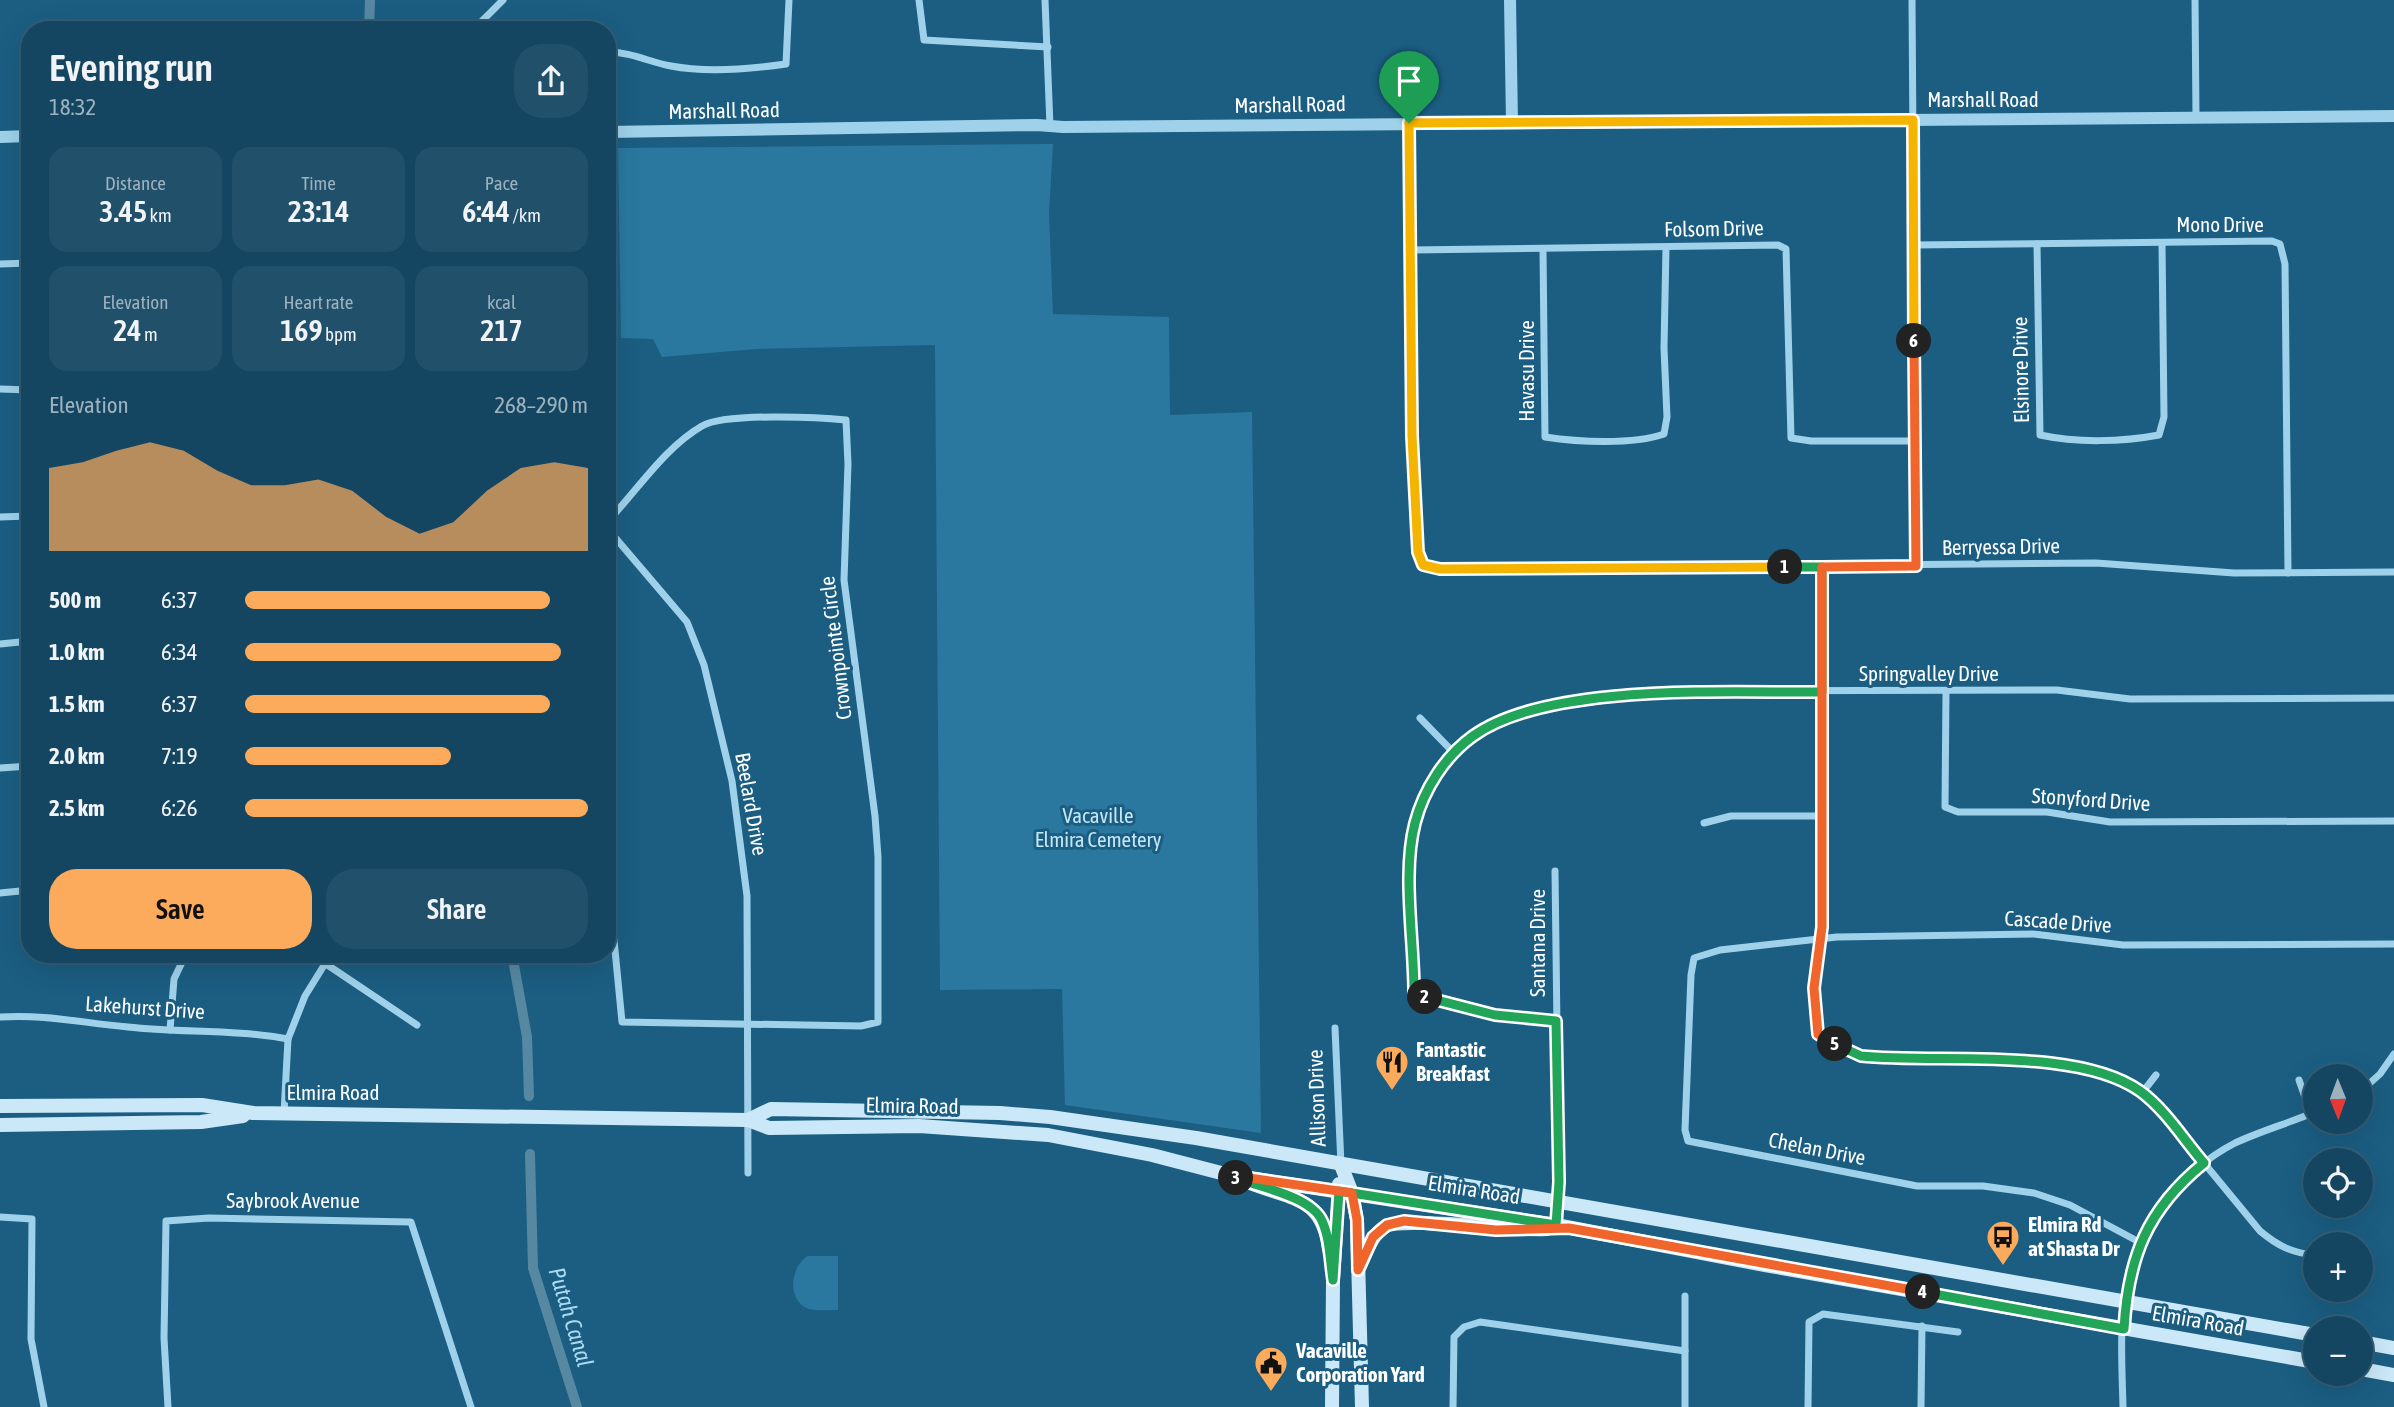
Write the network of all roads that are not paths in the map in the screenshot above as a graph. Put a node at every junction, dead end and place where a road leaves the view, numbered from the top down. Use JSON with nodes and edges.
{"nodes":[{"id":1,"x":503,"y":0,"type":"edge"},
{"id":2,"x":789,"y":0,"type":"edge"},
{"id":3,"x":919,"y":0,"type":"edge"},
{"id":4,"x":1045,"y":0,"type":"edge"},
{"id":5,"x":1510,"y":0,"type":"edge"},
{"id":6,"x":1912,"y":0,"type":"edge"},
{"id":7,"x":2195,"y":0,"type":"edge"},
{"id":8,"x":483,"y":21,"type":"edge"},
{"id":9,"x":1048,"y":47,"type":"junction"},
{"id":10,"x":616,"y":53,"type":"edge"},
{"id":11,"x":2394,"y":116,"type":"edge"},
{"id":12,"x":2196,"y":117,"type":"junction"},
{"id":13,"x":1913,"y":120,"type":"junction"},
{"id":14,"x":1409,"y":123,"type":"junction"},
{"id":15,"x":1512,"y":123,"type":"junction"},
{"id":16,"x":1050,"y":126,"type":"junction"},
{"id":17,"x":616,"y":132,"type":"edge"},
{"id":18,"x":21,"y":136,"type":"edge"},
{"id":19,"x":0,"y":137,"type":"edge"},
{"id":20,"x":2162,"y":243,"type":"junction"},
{"id":21,"x":2037,"y":244,"type":"junction"},
{"id":22,"x":1914,"y":245,"type":"junction"},
{"id":23,"x":1666,"y":247,"type":"junction"},
{"id":24,"x":1543,"y":249,"type":"junction"},
{"id":25,"x":1411,"y":250,"type":"junction"},
{"id":26,"x":21,"y":263,"type":"edge"},
{"id":27,"x":0,"y":264,"type":"edge"},
{"id":28,"x":0,"y":389,"type":"edge"},
{"id":29,"x":21,"y":390,"type":"edge"},
{"id":30,"x":1915,"y":441,"type":"junction"},
{"id":31,"x":616,"y":512,"type":"edge"},
{"id":32,"x":21,"y":516,"type":"edge"},
{"id":33,"x":0,"y":517,"type":"edge"},
{"id":34,"x":616,"y":539,"type":"edge"},
{"id":35,"x":1916,"y":566,"type":"junction"},
{"id":36,"x":1822,"y":567,"type":"junction"},
{"id":37,"x":2394,"y":572,"type":"edge"},
{"id":38,"x":2288,"y":573,"type":"junction"},
{"id":39,"x":21,"y":642,"type":"edge"},
{"id":40,"x":0,"y":644,"type":"edge"},
{"id":41,"x":1946,"y":691,"type":"junction"},
{"id":42,"x":1822,"y":692,"type":"junction"},
{"id":43,"x":2394,"y":698,"type":"edge"},
{"id":44,"x":1420,"y":718,"type":"dead end"},
{"id":45,"x":1454,"y":753,"type":"junction"},
{"id":46,"x":21,"y":767,"type":"edge"},
{"id":47,"x":0,"y":768,"type":"edge"},
{"id":48,"x":1822,"y":816,"type":"junction"},
{"id":49,"x":2394,"y":821,"type":"edge"},
{"id":50,"x":1704,"y":823,"type":"dead end"},
{"id":51,"x":1555,"y":871,"type":"dead end"},
{"id":52,"x":21,"y":891,"type":"edge"},
{"id":53,"x":0,"y":893,"type":"edge"},
{"id":54,"x":1822,"y":939,"type":"junction"},
{"id":55,"x":2394,"y":944,"type":"edge"},
{"id":56,"x":1720,"y":950,"type":"joint"},
{"id":57,"x":616,"y":960,"type":"edge"},
{"id":58,"x":182,"y":963,"type":"edge"},
{"id":59,"x":326,"y":964,"type":"joint"},
{"id":60,"x":0,"y":1017,"type":"edge"},
{"id":61,"x":1556,"y":1021,"type":"junction"},
{"id":62,"x":417,"y":1025,"type":"dead end"},
{"id":63,"x":748,"y":1025,"type":"junction"},
{"id":64,"x":1335,"y":1028,"type":"dead end"},
{"id":65,"x":170,"y":1030,"type":"junction"},
{"id":66,"x":288,"y":1039,"type":"junction"},
{"id":67,"x":2394,"y":1055,"type":"edge"},
{"id":68,"x":2156,"y":1075,"type":"dead end"},
{"id":69,"x":2299,"y":1080,"type":"dead end"},
{"id":70,"x":2373,"y":1080,"type":"edge"},
{"id":71,"x":2303,"y":1089,"type":"edge"},
{"id":72,"x":2142,"y":1093,"type":"junction"},
{"id":73,"x":0,"y":1106,"type":"edge"},
{"id":74,"x":253,"y":1113,"type":"junction"},
{"id":75,"x":284,"y":1113,"type":"junction"},
{"id":76,"x":2303,"y":1117,"type":"edge"},
{"id":77,"x":748,"y":1120,"type":"junction"},
{"id":78,"x":0,"y":1125,"type":"edge"},
{"id":79,"x":2204,"y":1163,"type":"junction"},
{"id":80,"x":1341,"y":1165,"type":"junction"},
{"id":81,"x":748,"y":1173,"type":"dead end"},
{"id":82,"x":1229,"y":1175,"type":"junction"},
{"id":83,"x":1345,"y":1192,"type":"junction"},
{"id":84,"x":1558,"y":1203,"type":"junction"},
{"id":85,"x":0,"y":1217,"type":"edge"},
{"id":86,"x":1562,"y":1226,"type":"junction"},
{"id":87,"x":2141,"y":1242,"type":"junction"},
{"id":88,"x":2303,"y":1254,"type":"edge"},
{"id":89,"x":1358,"y":1270,"type":"junction"},
{"id":90,"x":1333,"y":1280,"type":"junction"},
{"id":91,"x":1685,"y":1296,"type":"dead end"},
{"id":92,"x":2126,"y":1301,"type":"junction"},
{"id":93,"x":1922,"y":1326,"type":"junction"},
{"id":94,"x":2124,"y":1329,"type":"junction"},
{"id":95,"x":1958,"y":1332,"type":"dead end"},
{"id":96,"x":2303,"y":1333,"type":"edge"},
{"id":97,"x":2373,"y":1344,"type":"edge"},
{"id":98,"x":2394,"y":1348,"type":"edge"},
{"id":99,"x":1685,"y":1351,"type":"junction"},
{"id":100,"x":2303,"y":1360,"type":"edge"},
{"id":101,"x":2373,"y":1371,"type":"edge"},
{"id":102,"x":2394,"y":1375,"type":"edge"},
{"id":103,"x":44,"y":1407,"type":"edge"},
{"id":104,"x":167,"y":1407,"type":"edge"},
{"id":105,"x":471,"y":1407,"type":"edge"},
{"id":106,"x":1332,"y":1407,"type":"edge"},
{"id":107,"x":1362,"y":1407,"type":"edge"},
{"id":108,"x":1453,"y":1407,"type":"edge"},
{"id":109,"x":1685,"y":1407,"type":"edge"},
{"id":110,"x":1808,"y":1407,"type":"edge"},
{"id":111,"x":1921,"y":1407,"type":"edge"},
{"id":112,"x":2123,"y":1407,"type":"edge"}],
"edges":[{"from":1,"to":8,"type":"street"},
{"from":2,"to":10,"type":"street"},
{"from":3,"to":9,"type":"street"},
{"from":4,"to":9,"type":"street"},
{"from":5,"to":15,"type":"street"},
{"from":6,"to":13,"type":"street"},
{"from":7,"to":12,"type":"street"},
{"from":9,"to":16,"type":"street"},
{"from":11,"to":12,"type":"street","name":"Marshall Road"},
{"from":12,"to":13,"type":"street","name":"Marshall Road"},
{"from":13,"to":15,"type":"street","name":"Marshall Road"},
{"from":13,"to":22,"type":"street"},
{"from":14,"to":15,"type":"street","name":"Marshall Road"},
{"from":14,"to":16,"type":"street","name":"Marshall Road"},
{"from":14,"to":25,"type":"street","name":"Berryessa Drive"},
{"from":16,"to":17,"type":"street","name":"Marshall Road"},
{"from":18,"to":19,"type":"street"},
{"from":20,"to":21,"type":"street","name":"Mono Drive"},
{"from":20,"to":21,"type":"street","name":"Elsinore Drive"},
{"from":20,"to":38,"type":"street","name":"Mono Drive"},
{"from":21,"to":22,"type":"street","name":"Mono Drive"},
{"from":22,"to":30,"type":"street"},
{"from":23,"to":24,"type":"street","name":"Folsom Drive"},
{"from":23,"to":24,"type":"street","name":"Havasu Drive"},
{"from":23,"to":30,"type":"street","name":"Folsom Drive"},
{"from":24,"to":25,"type":"street","name":"Folsom Drive"},
{"from":25,"to":36,"type":"street","name":"Berryessa Drive"},
{"from":26,"to":27,"type":"street"},
{"from":28,"to":29,"type":"street"},
{"from":30,"to":35,"type":"street"},
{"from":31,"to":63,"type":"street","name":"Crownpointe Circle"},
{"from":32,"to":33,"type":"street"},
{"from":34,"to":63,"type":"street","name":"Beelard Drive"},
{"from":35,"to":36,"type":"street","name":"Berryessa Drive"},
{"from":35,"to":38,"type":"street","name":"Berryessa Drive"},
{"from":36,"to":42,"type":"street"},
{"from":37,"to":38,"type":"street","name":"Berryessa Drive"},
{"from":39,"to":40,"type":"street"},
{"from":41,"to":42,"type":"street","name":"Springvalley Drive"},
{"from":41,"to":43,"type":"street","name":"Springvalley Drive"},
{"from":41,"to":49,"type":"street","name":"Stonyford Drive"},
{"from":42,"to":45,"type":"street","name":"Springvalley Drive"},
{"from":42,"to":48,"type":"street"},
{"from":44,"to":45,"type":"street"},
{"from":45,"to":61,"type":"street","name":"Springvalley Drive"},
{"from":46,"to":47,"type":"street"},
{"from":48,"to":50,"type":"street"},
{"from":48,"to":54,"type":"street"},
{"from":51,"to":61,"type":"street","name":"Santana Drive"},
{"from":52,"to":53,"type":"street"},
{"from":54,"to":55,"type":"street","name":"Cascade Drive"},
{"from":54,"to":56,"type":"street","name":"Cascade Drive"},
{"from":54,"to":72,"type":"street"},
{"from":56,"to":87,"type":"street","name":"Chelan Drive"},
{"from":57,"to":63,"type":"street"},
{"from":58,"to":65,"type":"street"},
{"from":59,"to":62,"type":"street"},
{"from":59,"to":66,"type":"street"},
{"from":60,"to":65,"type":"street","name":"Lakehurst Drive"},
{"from":61,"to":84,"type":"street","name":"Santana Drive"},
{"from":63,"to":77,"type":"street","name":"Beelard Drive"},
{"from":64,"to":80,"type":"street","name":"Allison Drive"},
{"from":65,"to":66,"type":"street","name":"Lakehurst Drive"},
{"from":66,"to":75,"type":"street"},
{"from":67,"to":70,"type":"street"},
{"from":68,"to":72,"type":"street"},
{"from":69,"to":71,"type":"street"},
{"from":72,"to":79,"type":"street"},
{"from":73,"to":74,"type":"main road","name":"Elmira Road"},
{"from":74,"to":75,"type":"main road","name":"Elmira Road"},
{"from":74,"to":78,"type":"main road","name":"Elmira Road"},
{"from":75,"to":77,"type":"main road","name":"Elmira Road"},
{"from":76,"to":79,"type":"street"},
{"from":77,"to":80,"type":"main road","name":"Elmira Road"},
{"from":77,"to":81,"type":"street","name":"Beelard Drive"},
{"from":77,"to":82,"type":"main road","name":"Elmira Road"},
{"from":79,"to":87,"type":"street"},
{"from":79,"to":88,"type":"street"},
{"from":80,"to":83,"type":"main road","name":"Allison Drive"},
{"from":80,"to":84,"type":"main road","name":"Elmira Road"},
{"from":82,"to":83,"type":"main road","name":"Elmira Road"},
{"from":82,"to":90,"type":"main road"},
{"from":83,"to":86,"type":"main road","name":"Elmira Road"},
{"from":83,"to":89,"type":"main road","name":"Allison Drive"},
{"from":83,"to":90,"type":"main road","name":"Allison Drive"},
{"from":84,"to":86,"type":"street","name":"Santana Drive"},
{"from":84,"to":92,"type":"main road","name":"Elmira Road"},
{"from":85,"to":103,"type":"street"},
{"from":86,"to":89,"type":"main road"},
{"from":86,"to":94,"type":"main road","name":"Elmira Road"},
{"from":87,"to":92,"type":"street"},
{"from":89,"to":107,"type":"main road","name":"Allison Drive"},
{"from":90,"to":106,"type":"main road","name":"Allison Drive"},
{"from":91,"to":99,"type":"street"},
{"from":92,"to":94,"type":"street"},
{"from":92,"to":96,"type":"main road","name":"Elmira Road"},
{"from":93,"to":95,"type":"street"},
{"from":93,"to":110,"type":"street"},
{"from":93,"to":111,"type":"street"},
{"from":94,"to":100,"type":"main road","name":"Elmira Road"},
{"from":94,"to":112,"type":"street"},
{"from":97,"to":98,"type":"main road"},
{"from":99,"to":108,"type":"street"},
{"from":99,"to":109,"type":"street"},
{"from":101,"to":102,"type":"main road"},
{"from":104,"to":105,"type":"street","name":"Saybrook Avenue"}]}
